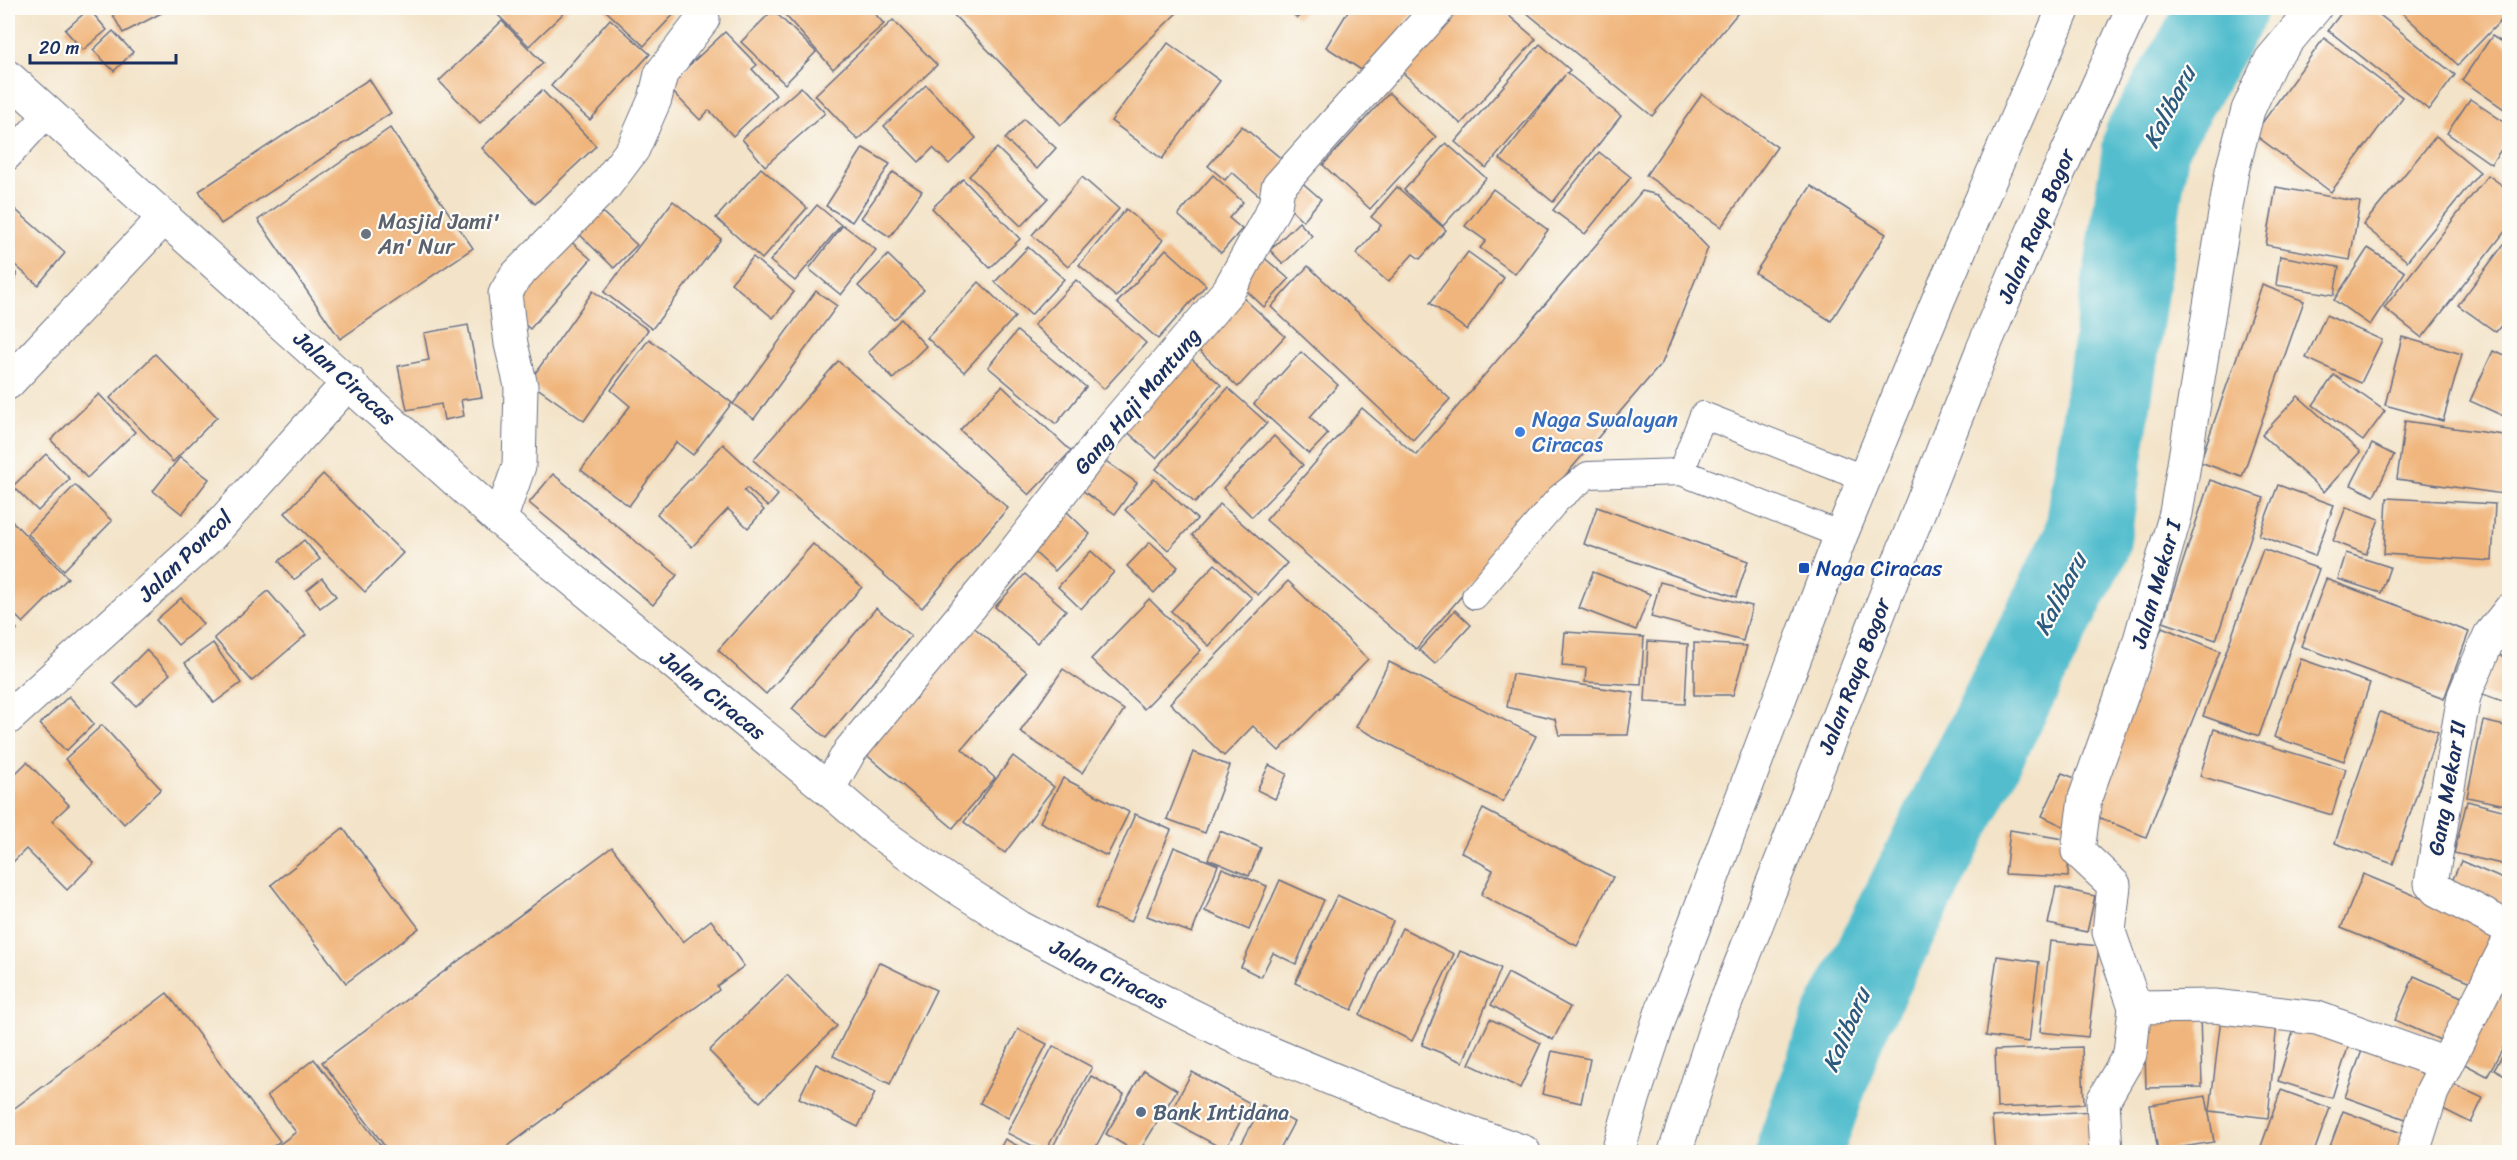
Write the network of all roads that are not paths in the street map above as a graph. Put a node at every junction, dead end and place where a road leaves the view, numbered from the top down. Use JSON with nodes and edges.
{"nodes":[{"id":1,"x":2064,"y":8,"type":"edge"},
{"id":2,"x":2133,"y":8,"type":"edge"},
{"id":3,"x":2315,"y":8,"type":"edge"},
{"id":4,"x":1437,"y":10,"type":"dead end"},
{"id":5,"x":703,"y":19,"type":"dead end"},
{"id":6,"x":8,"y":77,"type":"edge"},
{"id":7,"x":48,"y":113,"type":"junction"},
{"id":8,"x":8,"y":157,"type":"edge"},
{"id":9,"x":165,"y":217,"type":"junction"},
{"id":10,"x":349,"y":382,"type":"junction"},
{"id":11,"x":8,"y":383,"type":"edge"},
{"id":12,"x":1681,"y":472,"type":"junction"},
{"id":13,"x":1863,"y":477,"type":"junction"},
{"id":14,"x":500,"y":520,"type":"junction"},
{"id":15,"x":1841,"y":534,"type":"junction"},
{"id":16,"x":1475,"y":596,"type":"dead end"},
{"id":17,"x":2510,"y":610,"type":"edge"},
{"id":18,"x":8,"y":718,"type":"edge"},
{"id":19,"x":828,"y":789,"type":"junction"},
{"id":20,"x":2510,"y":933,"type":"edge"},
{"id":21,"x":2510,"y":939,"type":"edge"},
{"id":22,"x":2135,"y":1008,"type":"junction"},
{"id":23,"x":2446,"y":1064,"type":"junction"},
{"id":24,"x":1524,"y":1152,"type":"edge"},
{"id":25,"x":1618,"y":1152,"type":"edge"},
{"id":26,"x":1675,"y":1152,"type":"edge"},
{"id":27,"x":2106,"y":1152,"type":"edge"},
{"id":28,"x":2413,"y":1152,"type":"edge"}],
"edges":[{"from":1,"to":13,"type":"main road"},
{"from":2,"to":26,"type":"main road","name":"Jalan Raya Bogor"},
{"from":3,"to":22,"type":"main road","name":"Jalan Mekar I"},
{"from":4,"to":19,"type":"main road","name":"Gang Haji Mantung"},
{"from":5,"to":14,"type":"main road"},
{"from":6,"to":7,"type":"main road","name":"Jalan Ciracas"},
{"from":7,"to":8,"type":"lane"},
{"from":7,"to":9,"type":"main road","name":"Jalan Ciracas"},
{"from":9,"to":10,"type":"main road","name":"Jalan Ciracas"},
{"from":9,"to":11,"type":"main road"},
{"from":10,"to":14,"type":"main road","name":"Jalan Ciracas"},
{"from":10,"to":18,"type":"main road","name":"Jalan Poncol"},
{"from":12,"to":13,"type":"lane"},
{"from":12,"to":15,"type":"lane"},
{"from":12,"to":16,"type":"lane"},
{"from":13,"to":15,"type":"main road"},
{"from":14,"to":19,"type":"main road","name":"Jalan Ciracas"},
{"from":15,"to":25,"type":"main road"},
{"from":17,"to":20,"type":"main road","name":"Gang Mekar II"},
{"from":19,"to":24,"type":"main road","name":"Jalan Ciracas"},
{"from":21,"to":23,"type":"main road"},
{"from":22,"to":23,"type":"main road"},
{"from":22,"to":27,"type":"main road","name":"Jalan Mekar I"},
{"from":23,"to":28,"type":"main road"}]}
